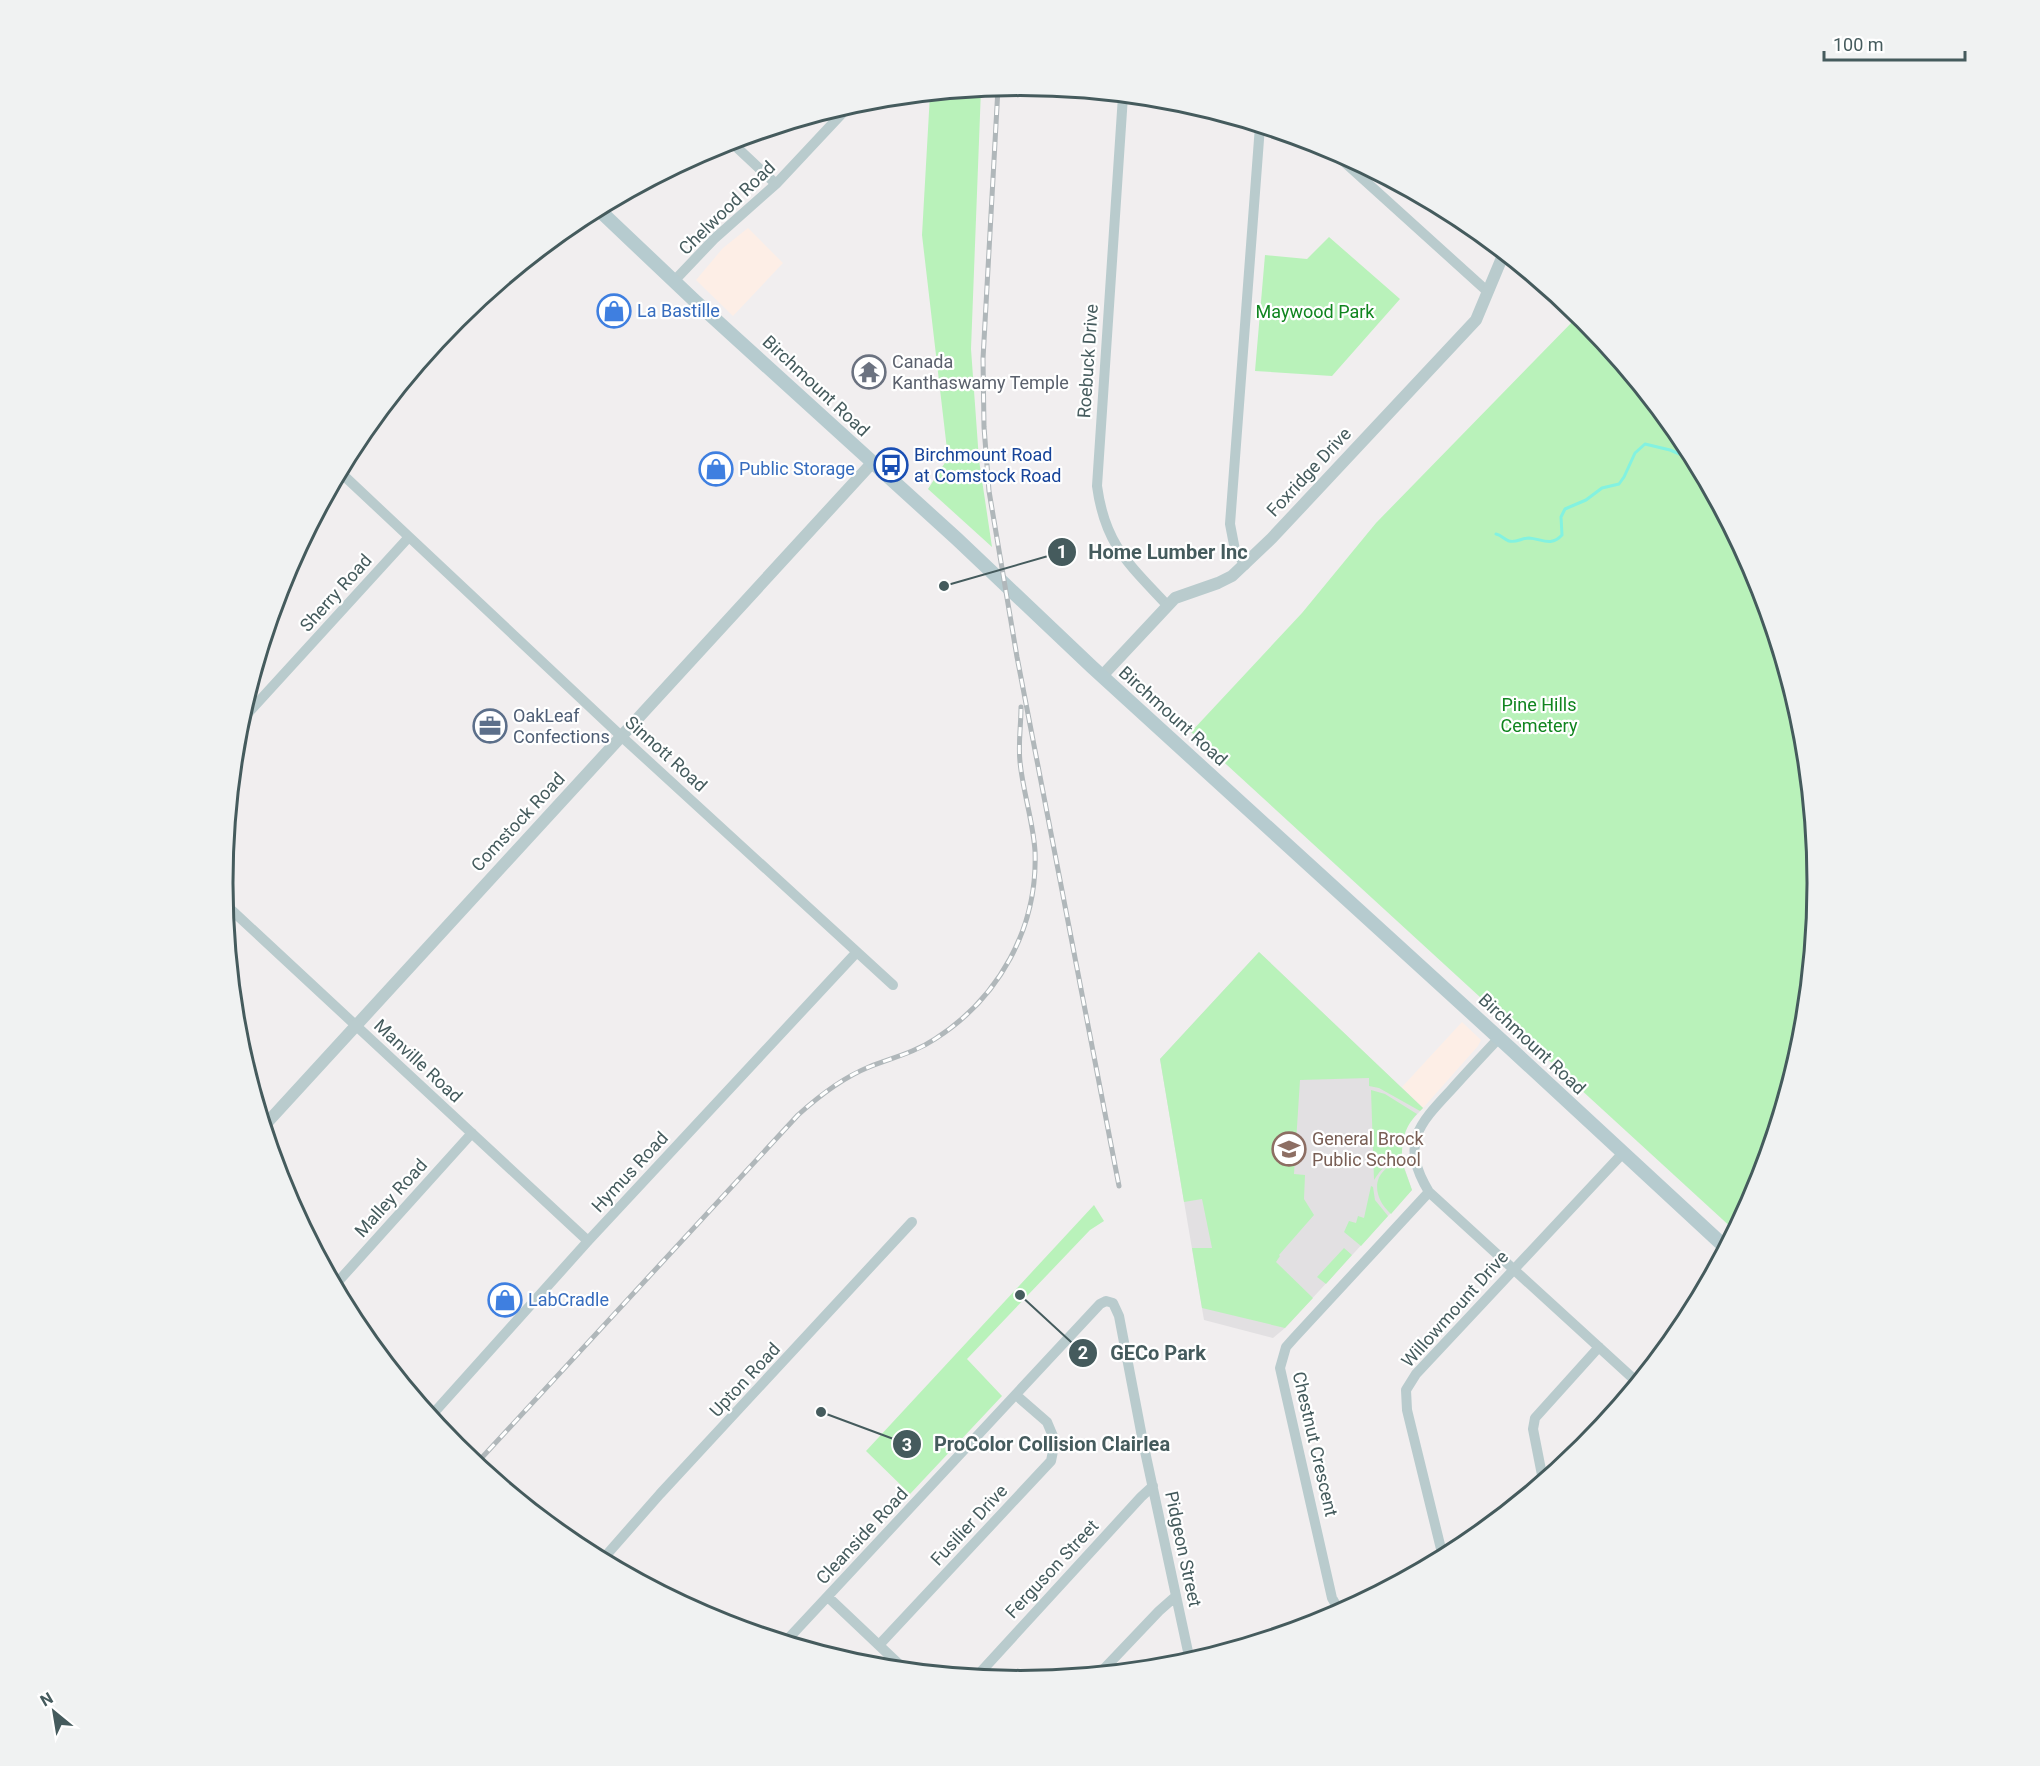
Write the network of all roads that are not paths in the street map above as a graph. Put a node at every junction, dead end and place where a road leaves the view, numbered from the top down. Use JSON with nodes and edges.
{"nodes":[{"id":1,"x":1123,"y":103,"type":"edge"},
{"id":2,"x":838,"y":118,"type":"edge"},
{"id":3,"x":1259,"y":134,"type":"edge"},
{"id":4,"x":738,"y":149,"type":"edge"},
{"id":5,"x":1354,"y":171,"type":"edge"},
{"id":6,"x":776,"y":184,"type":"junction"},
{"id":7,"x":605,"y":215,"type":"edge"},
{"id":8,"x":1501,"y":261,"type":"edge"},
{"id":9,"x":675,"y":280,"type":"junction"},
{"id":10,"x":1488,"y":292,"type":"junction"},
{"id":11,"x":872,"y":463,"type":"junction"},
{"id":12,"x":346,"y":477,"type":"edge"},
{"id":13,"x":408,"y":538,"type":"junction"},
{"id":14,"x":1245,"y":565,"type":"junction"},
{"id":15,"x":1167,"y":605,"type":"junction"},
{"id":16,"x":1102,"y":676,"type":"junction"},
{"id":17,"x":253,"y":707,"type":"edge"},
{"id":18,"x":621,"y":736,"type":"junction"},
{"id":19,"x":234,"y":912,"type":"edge"},
{"id":20,"x":856,"y":953,"type":"junction"},
{"id":21,"x":893,"y":985,"type":"dead end"},
{"id":22,"x":356,"y":1025,"type":"junction"},
{"id":23,"x":1499,"y":1038,"type":"junction"},
{"id":24,"x":270,"y":1119,"type":"edge"},
{"id":25,"x":472,"y":1133,"type":"junction"},
{"id":26,"x":1623,"y":1152,"type":"junction"},
{"id":27,"x":1429,"y":1192,"type":"junction"},
{"id":28,"x":912,"y":1222,"type":"dead end"},
{"id":29,"x":588,"y":1241,"type":"junction"},
{"id":30,"x":1720,"y":1243,"type":"edge"},
{"id":31,"x":1514,"y":1268,"type":"junction"},
{"id":32,"x":340,"y":1279,"type":"edge"},
{"id":33,"x":1113,"y":1303,"type":"joint"},
{"id":34,"x":1599,"y":1347,"type":"junction"},
{"id":35,"x":1632,"y":1377,"type":"edge"},
{"id":36,"x":1016,"y":1395,"type":"junction"},
{"id":37,"x":436,"y":1410,"type":"edge"},
{"id":38,"x":1542,"y":1473,"type":"edge"},
{"id":39,"x":1153,"y":1486,"type":"junction"},
{"id":40,"x":1441,"y":1548,"type":"edge"},
{"id":41,"x":608,"y":1553,"type":"edge"},
{"id":42,"x":1176,"y":1596,"type":"junction"},
{"id":43,"x":828,"y":1597,"type":"junction"},
{"id":44,"x":1335,"y":1604,"type":"edge"},
{"id":45,"x":793,"y":1636,"type":"edge"},
{"id":46,"x":879,"y":1645,"type":"junction"},
{"id":47,"x":1188,"y":1652,"type":"edge"},
{"id":48,"x":894,"y":1659,"type":"edge"},
{"id":49,"x":1108,"y":1664,"type":"edge"},
{"id":50,"x":983,"y":1669,"type":"edge"}],
"edges":[{"from":1,"to":15,"type":"street","name":"Roebuck Drive"},
{"from":2,"to":6,"type":"street","name":"Chelwood Road"},
{"from":3,"to":14,"type":"street"},
{"from":4,"to":6,"type":"street"},
{"from":5,"to":10,"type":"street"},
{"from":6,"to":9,"type":"street","name":"Chelwood Road"},
{"from":7,"to":9,"type":"main road","name":"Birchmount Road"},
{"from":8,"to":10,"type":"street","name":"Foxridge Drive"},
{"from":9,"to":11,"type":"main road","name":"Birchmount Road"},
{"from":10,"to":14,"type":"street","name":"Foxridge Drive"},
{"from":11,"to":16,"type":"main road","name":"Birchmount Road"},
{"from":11,"to":18,"type":"street","name":"Comstock Road"},
{"from":12,"to":13,"type":"street","name":"Sinnott Road"},
{"from":13,"to":17,"type":"street","name":"Sherry Road"},
{"from":13,"to":18,"type":"street","name":"Sinnott Road"},
{"from":14,"to":15,"type":"street","name":"Foxridge Drive"},
{"from":15,"to":16,"type":"street","name":"Foxridge Drive"},
{"from":16,"to":23,"type":"main road","name":"Birchmount Road"},
{"from":18,"to":20,"type":"street","name":"Sinnott Road"},
{"from":18,"to":22,"type":"street","name":"Comstock Road"},
{"from":19,"to":22,"type":"street","name":"Manville Road"},
{"from":20,"to":21,"type":"street","name":"Sinnott Road"},
{"from":20,"to":29,"type":"street","name":"Hymus Road"},
{"from":22,"to":24,"type":"street","name":"Comstock Road"},
{"from":22,"to":25,"type":"street","name":"Manville Road"},
{"from":23,"to":26,"type":"main road","name":"Birchmount Road"},
{"from":23,"to":27,"type":"street"},
{"from":25,"to":29,"type":"street","name":"Manville Road"},
{"from":25,"to":32,"type":"street","name":"Malley Road"},
{"from":26,"to":30,"type":"main road","name":"Birchmount Road"},
{"from":26,"to":31,"type":"street","name":"Willowmount Drive"},
{"from":27,"to":31,"type":"street"},
{"from":27,"to":44,"type":"street","name":"Chestnut Crescent"},
{"from":28,"to":41,"type":"street","name":"Upton Road"},
{"from":29,"to":37,"type":"street","name":"Hymus Road"},
{"from":31,"to":34,"type":"street"},
{"from":31,"to":40,"type":"street","name":"Willowmount Drive"},
{"from":33,"to":36,"type":"street","name":"Cleanside Road"},
{"from":33,"to":39,"type":"street","name":"Pidgeon Street"},
{"from":34,"to":35,"type":"street"},
{"from":34,"to":38,"type":"street"},
{"from":36,"to":43,"type":"street","name":"Cleanside Road"},
{"from":36,"to":46,"type":"street","name":"Fusilier Drive"},
{"from":39,"to":42,"type":"street","name":"Pidgeon Street"},
{"from":39,"to":50,"type":"street","name":"Ferguson Street"},
{"from":42,"to":47,"type":"street","name":"Pidgeon Street"},
{"from":42,"to":49,"type":"street"},
{"from":43,"to":45,"type":"street","name":"Cleanside Road"},
{"from":43,"to":46,"type":"street"},
{"from":46,"to":48,"type":"street"}]}
